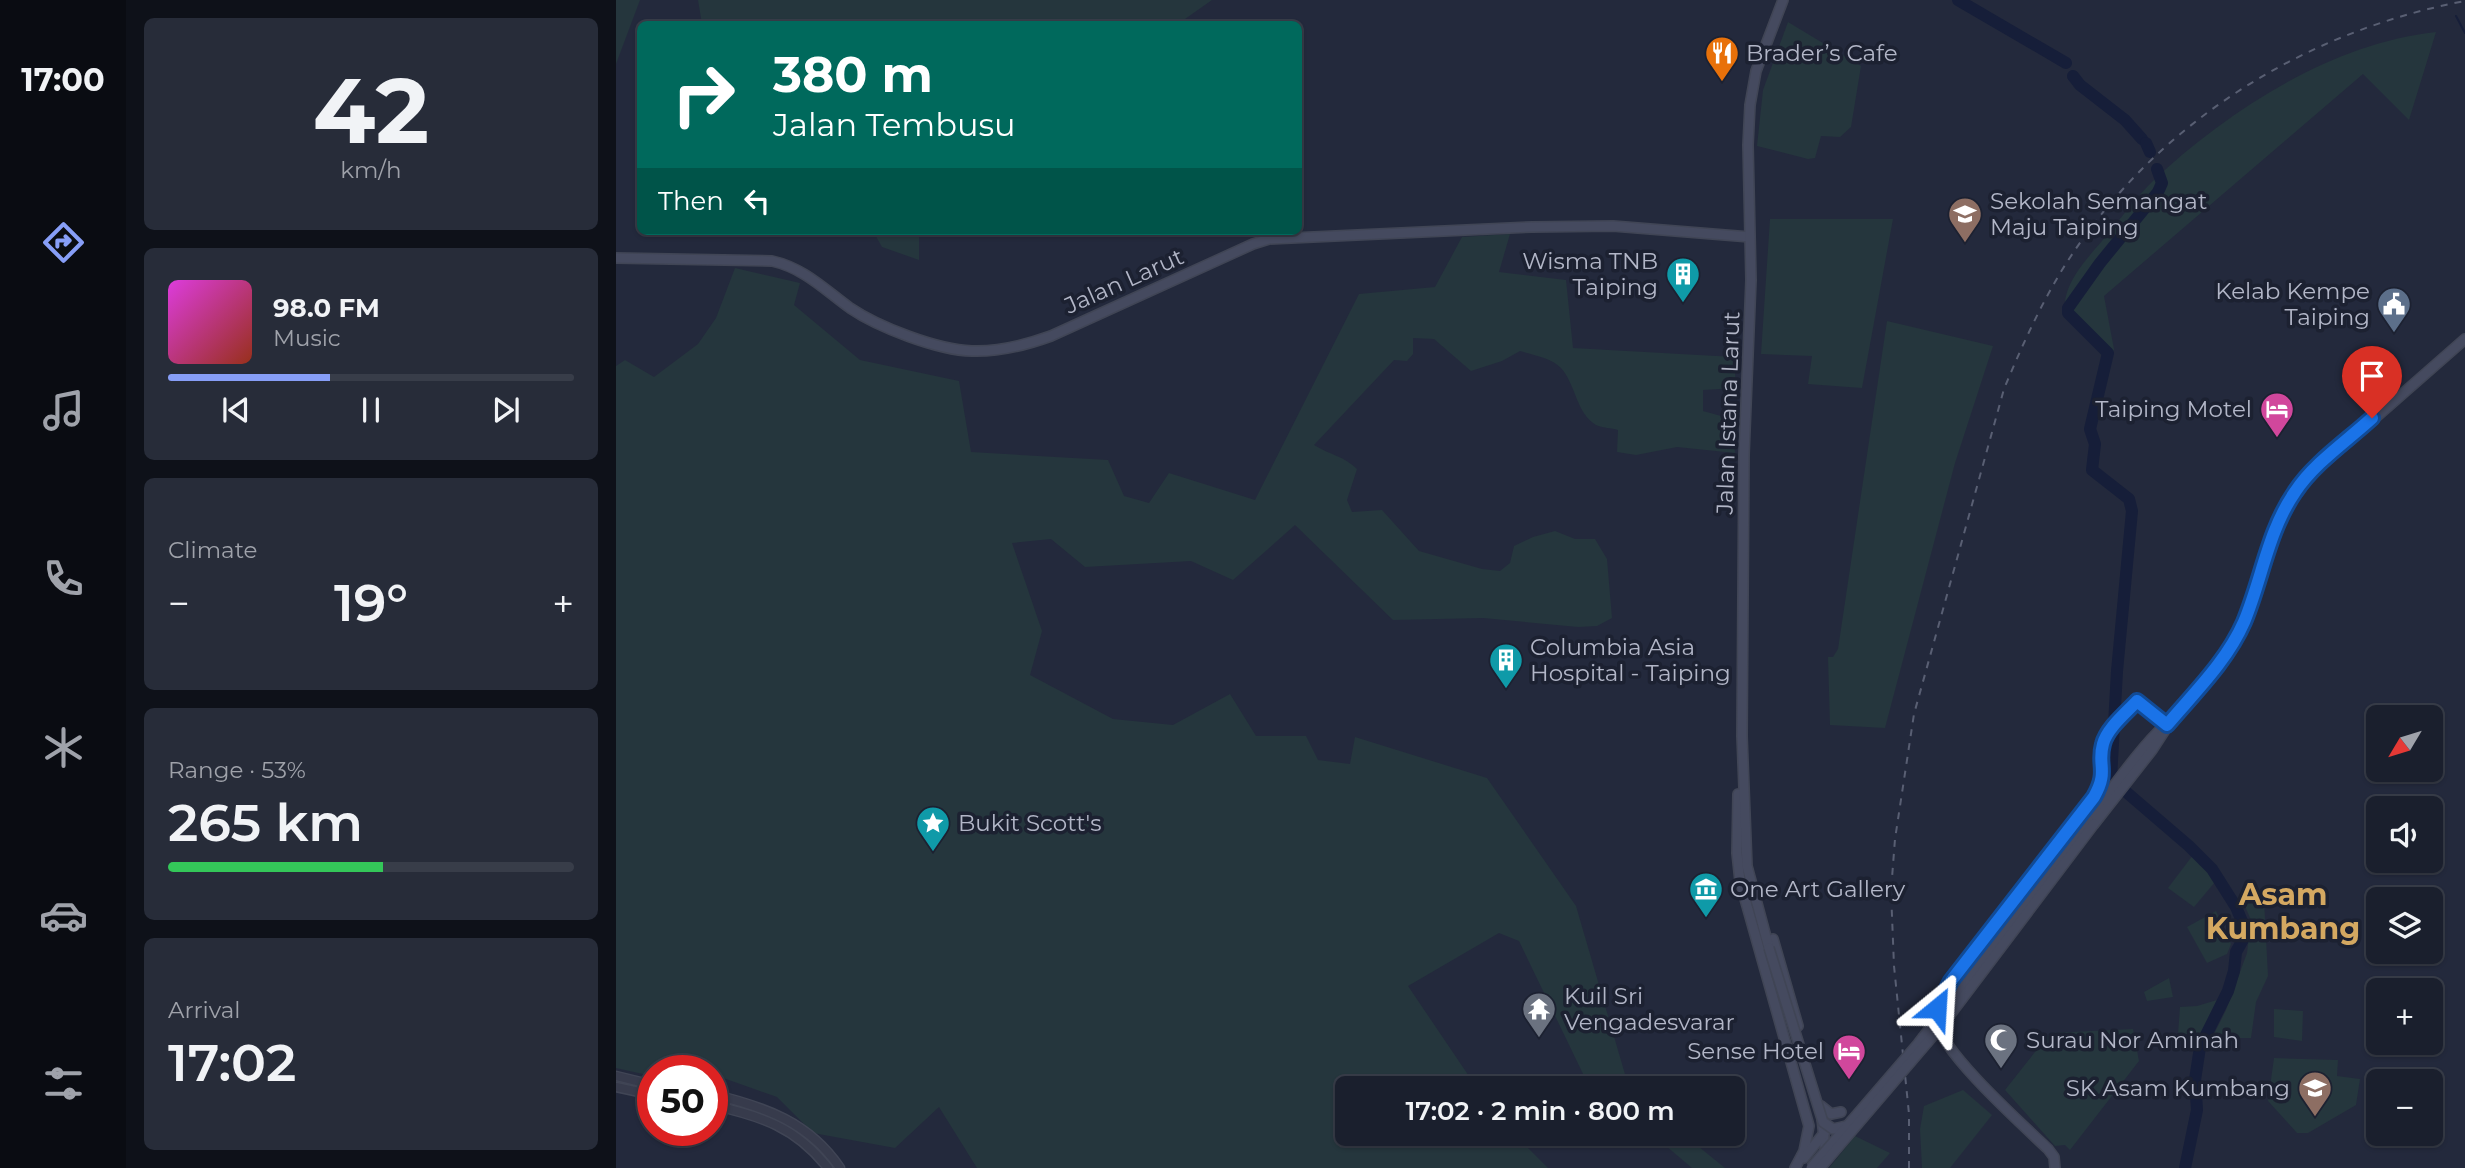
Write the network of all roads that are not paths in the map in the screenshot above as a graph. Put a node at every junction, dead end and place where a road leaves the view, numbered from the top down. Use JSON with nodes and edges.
{"nodes":[{"id":1,"x":1783,"y":0,"type":"edge"},
{"id":2,"x":1751,"y":237,"type":"junction"},
{"id":3,"x":616,"y":258,"type":"edge"},
{"id":4,"x":2465,"y":339,"type":"edge"},
{"id":5,"x":2167,"y":725,"type":"junction"},
{"id":6,"x":1742,"y":736,"type":"junction"},
{"id":7,"x":2091,"y":822,"type":"junction"},
{"id":8,"x":1753,"y":886,"type":"junction"},
{"id":9,"x":616,"y":1076,"type":"edge"},
{"id":10,"x":637,"y":1081,"type":"edge"},
{"id":11,"x":616,"y":1087,"type":"edge"},
{"id":12,"x":637,"y":1092,"type":"edge"},
{"id":13,"x":728,"y":1098,"type":"edge"},
{"id":14,"x":1821,"y":1106,"type":"junction"},
{"id":15,"x":728,"y":1109,"type":"edge"},
{"id":16,"x":1841,"y":1112,"type":"dead end"},
{"id":17,"x":1849,"y":1125,"type":"junction"},
{"id":18,"x":1810,"y":1128,"type":"junction"},
{"id":19,"x":1825,"y":1132,"type":"junction"},
{"id":20,"x":1826,"y":1163,"type":"edge"},
{"id":21,"x":828,"y":1168,"type":"edge"},
{"id":22,"x":841,"y":1168,"type":"edge"},
{"id":23,"x":1796,"y":1168,"type":"edge"},
{"id":24,"x":1811,"y":1168,"type":"edge"},
{"id":25,"x":1820,"y":1168,"type":"edge"},
{"id":26,"x":2055,"y":1168,"type":"edge"}],
"edges":[{"from":1,"to":2,"type":"main road","name":"Jalan Istana Larut"},
{"from":2,"to":3,"type":"main road","name":"Jalan Larut"},
{"from":2,"to":6,"type":"main road","name":"Jalan Istana Larut"},
{"from":4,"to":5,"type":"main road"},
{"from":5,"to":7,"type":"main road"},
{"from":5,"to":26,"type":"main road"},
{"from":6,"to":8,"type":"main road","name":"Jalan Istana Larut"},
{"from":6,"to":18,"type":"main road","name":"Jalan Istana Larut"},
{"from":7,"to":17,"type":"main road","bridge":true},
{"from":7,"to":25,"type":"main road","bridge":true},
{"from":8,"to":14,"type":"main road","name":"Jalan Istana Larut"},
{"from":8,"to":17,"type":"main road","name":"Jalan Istana Larut","bridge":true},
{"from":9,"to":10,"type":"street"},
{"from":11,"to":12,"type":"street"},
{"from":13,"to":22,"type":"street"},
{"from":14,"to":16,"type":"main road"},
{"from":14,"to":19,"type":"main road","name":"Jalan Istana Larut"},
{"from":15,"to":21,"type":"street"},
{"from":17,"to":24,"type":"main road","bridge":true},
{"from":18,"to":19,"type":"main road"},
{"from":18,"to":23,"type":"main road"},
{"from":19,"to":20,"type":"main road","name":"Jalan Istana Larut"},
{"from":19,"to":23,"type":"main road"},
{"from":20,"to":23,"type":"main road"}]}
